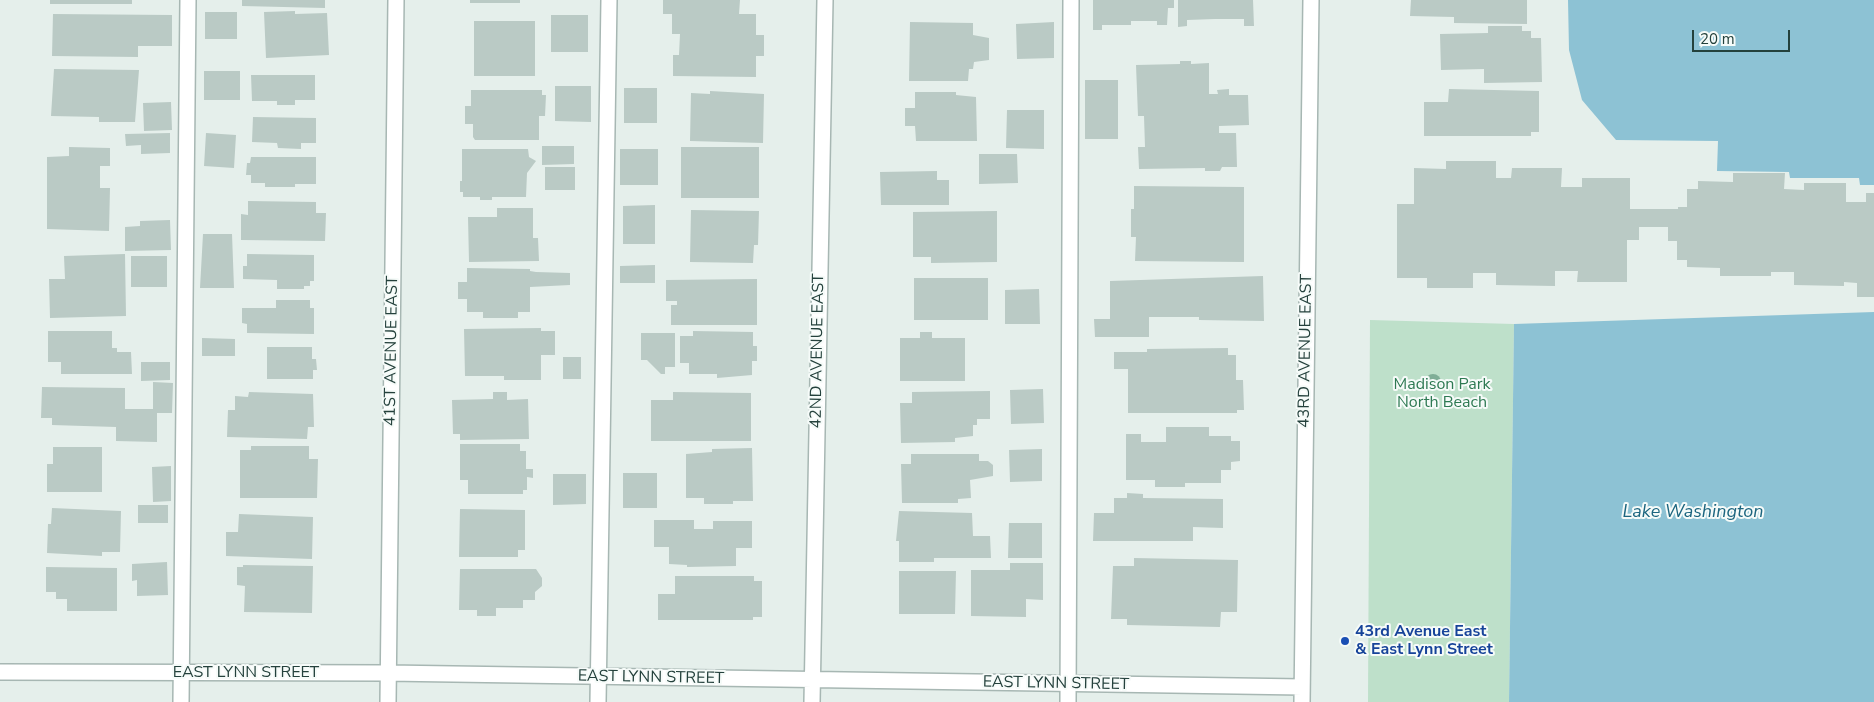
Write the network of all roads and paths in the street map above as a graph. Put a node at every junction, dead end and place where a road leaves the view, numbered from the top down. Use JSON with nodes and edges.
{"nodes":[{"id":1,"x":188,"y":0,"type":"edge"},
{"id":2,"x":396,"y":0,"type":"edge"},
{"id":3,"x":609,"y":0,"type":"edge"},
{"id":4,"x":825,"y":0,"type":"edge"},
{"id":5,"x":1071,"y":0,"type":"edge"},
{"id":6,"x":1311,"y":0,"type":"edge"},
{"id":7,"x":0,"y":672,"type":"edge"},
{"id":8,"x":181,"y":673,"type":"junction"},
{"id":9,"x":388,"y":673,"type":"junction"},
{"id":10,"x":598,"y":677,"type":"junction"},
{"id":11,"x":812,"y":681,"type":"junction"},
{"id":12,"x":1068,"y":684,"type":"junction"},
{"id":13,"x":1302,"y":694,"type":"edge"},
{"id":14,"x":181,"y":702,"type":"edge"},
{"id":15,"x":388,"y":702,"type":"edge"},
{"id":16,"x":598,"y":702,"type":"edge"},
{"id":17,"x":812,"y":702,"type":"edge"},
{"id":18,"x":1068,"y":702,"type":"edge"}],
"edges":[{"from":1,"to":8,"type":"street"},
{"from":2,"to":9,"type":"street","name":"41ST AVENUE EAST"},
{"from":3,"to":10,"type":"street"},
{"from":4,"to":11,"type":"street","name":"42ND AVENUE EAST"},
{"from":5,"to":12,"type":"street"},
{"from":6,"to":13,"type":"street","name":"43RD AVENUE EAST"},
{"from":7,"to":8,"type":"street","name":"EAST LYNN STREET"},
{"from":8,"to":9,"type":"street","name":"EAST LYNN STREET"},
{"from":8,"to":14,"type":"street"},
{"from":9,"to":10,"type":"street","name":"EAST LYNN STREET"},
{"from":9,"to":15,"type":"street","name":"41ST AVENUE EAST"},
{"from":10,"to":11,"type":"street","name":"EAST LYNN STREET"},
{"from":10,"to":16,"type":"street"},
{"from":11,"to":12,"type":"street","name":"EAST LYNN STREET"},
{"from":11,"to":17,"type":"street","name":"42ND AVENUE EAST"},
{"from":12,"to":13,"type":"street","name":"EAST LYNN STREET"},
{"from":12,"to":18,"type":"street"}]}
